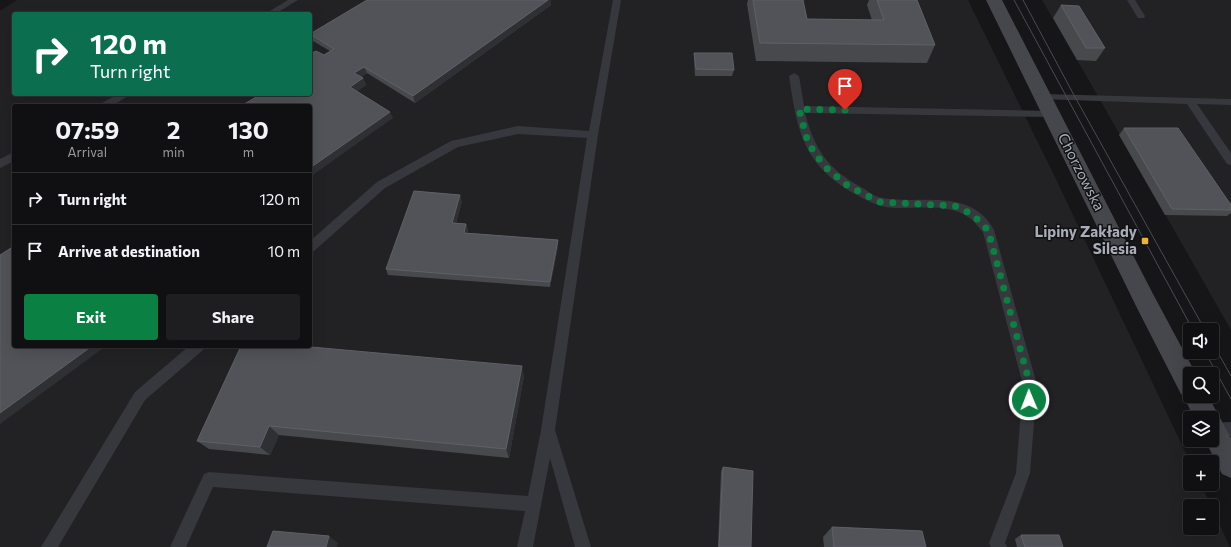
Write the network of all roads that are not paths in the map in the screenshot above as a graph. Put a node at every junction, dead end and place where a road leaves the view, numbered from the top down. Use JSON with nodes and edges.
{"nodes":[{"id":1,"x":294,"y":0,"type":"edge"},
{"id":2,"x":617,"y":0,"type":"edge"},
{"id":3,"x":994,"y":0,"type":"edge"},
{"id":4,"x":1131,"y":0,"type":"edge"},
{"id":5,"x":273,"y":12,"type":"edge"},
{"id":6,"x":1141,"y":16,"type":"dead end"},
{"id":7,"x":794,"y":76,"type":"dead end"},
{"id":8,"x":122,"y":96,"type":"edge"},
{"id":9,"x":1190,"y":101,"type":"junction"},
{"id":10,"x":1231,"y":102,"type":"edge"},
{"id":11,"x":108,"y":104,"type":"edge"},
{"id":12,"x":1047,"y":105,"type":"junction"},
{"id":13,"x":799,"y":109,"type":"junction"},
{"id":14,"x":593,"y":135,"type":"junction"},
{"id":15,"x":12,"y":157,"type":"edge"},
{"id":16,"x":1231,"y":161,"type":"edge"},
{"id":17,"x":0,"y":164,"type":"edge"},
{"id":18,"x":312,"y":246,"type":"edge"},
{"id":19,"x":196,"y":348,"type":"edge"},
{"id":20,"x":1183,"y":372,"type":"edge"},
{"id":21,"x":1219,"y":429,"type":"edge"},
{"id":22,"x":1231,"y":429,"type":"edge"},
{"id":23,"x":548,"y":430,"type":"junction"},
{"id":24,"x":1219,"y":442,"type":"edge"},
{"id":25,"x":1231,"y":465,"type":"edge"},
{"id":26,"x":533,"y":504,"type":"junction"},
{"id":27,"x":49,"y":547,"type":"edge"},
{"id":28,"x":178,"y":547,"type":"edge"},
{"id":29,"x":525,"y":547,"type":"edge"},
{"id":30,"x":583,"y":547,"type":"edge"},
{"id":31,"x":999,"y":547,"type":"edge"}],
"edges":[{"from":1,"to":5,"type":"lane"},
{"from":2,"to":14,"type":"lane"},
{"from":3,"to":12,"type":"street","name":"Chorzowska"},
{"from":4,"to":6,"type":"lane"},
{"from":7,"to":13,"type":"lane"},
{"from":8,"to":11,"type":"lane"},
{"from":9,"to":10,"type":"lane"},
{"from":9,"to":12,"type":"lane"},
{"from":9,"to":16,"type":"lane"},
{"from":12,"to":13,"type":"lane"},
{"from":12,"to":20,"type":"street","name":"Chorzowska"},
{"from":13,"to":31,"type":"lane"},
{"from":14,"to":18,"type":"lane"},
{"from":14,"to":23,"type":"lane"},
{"from":15,"to":17,"type":"lane"},
{"from":19,"to":27,"type":"lane"},
{"from":21,"to":22,"type":"lane"},
{"from":23,"to":26,"type":"lane"},
{"from":23,"to":30,"type":"lane"},
{"from":24,"to":25,"type":"street"},
{"from":26,"to":28,"type":"lane"},
{"from":26,"to":29,"type":"lane"}]}
